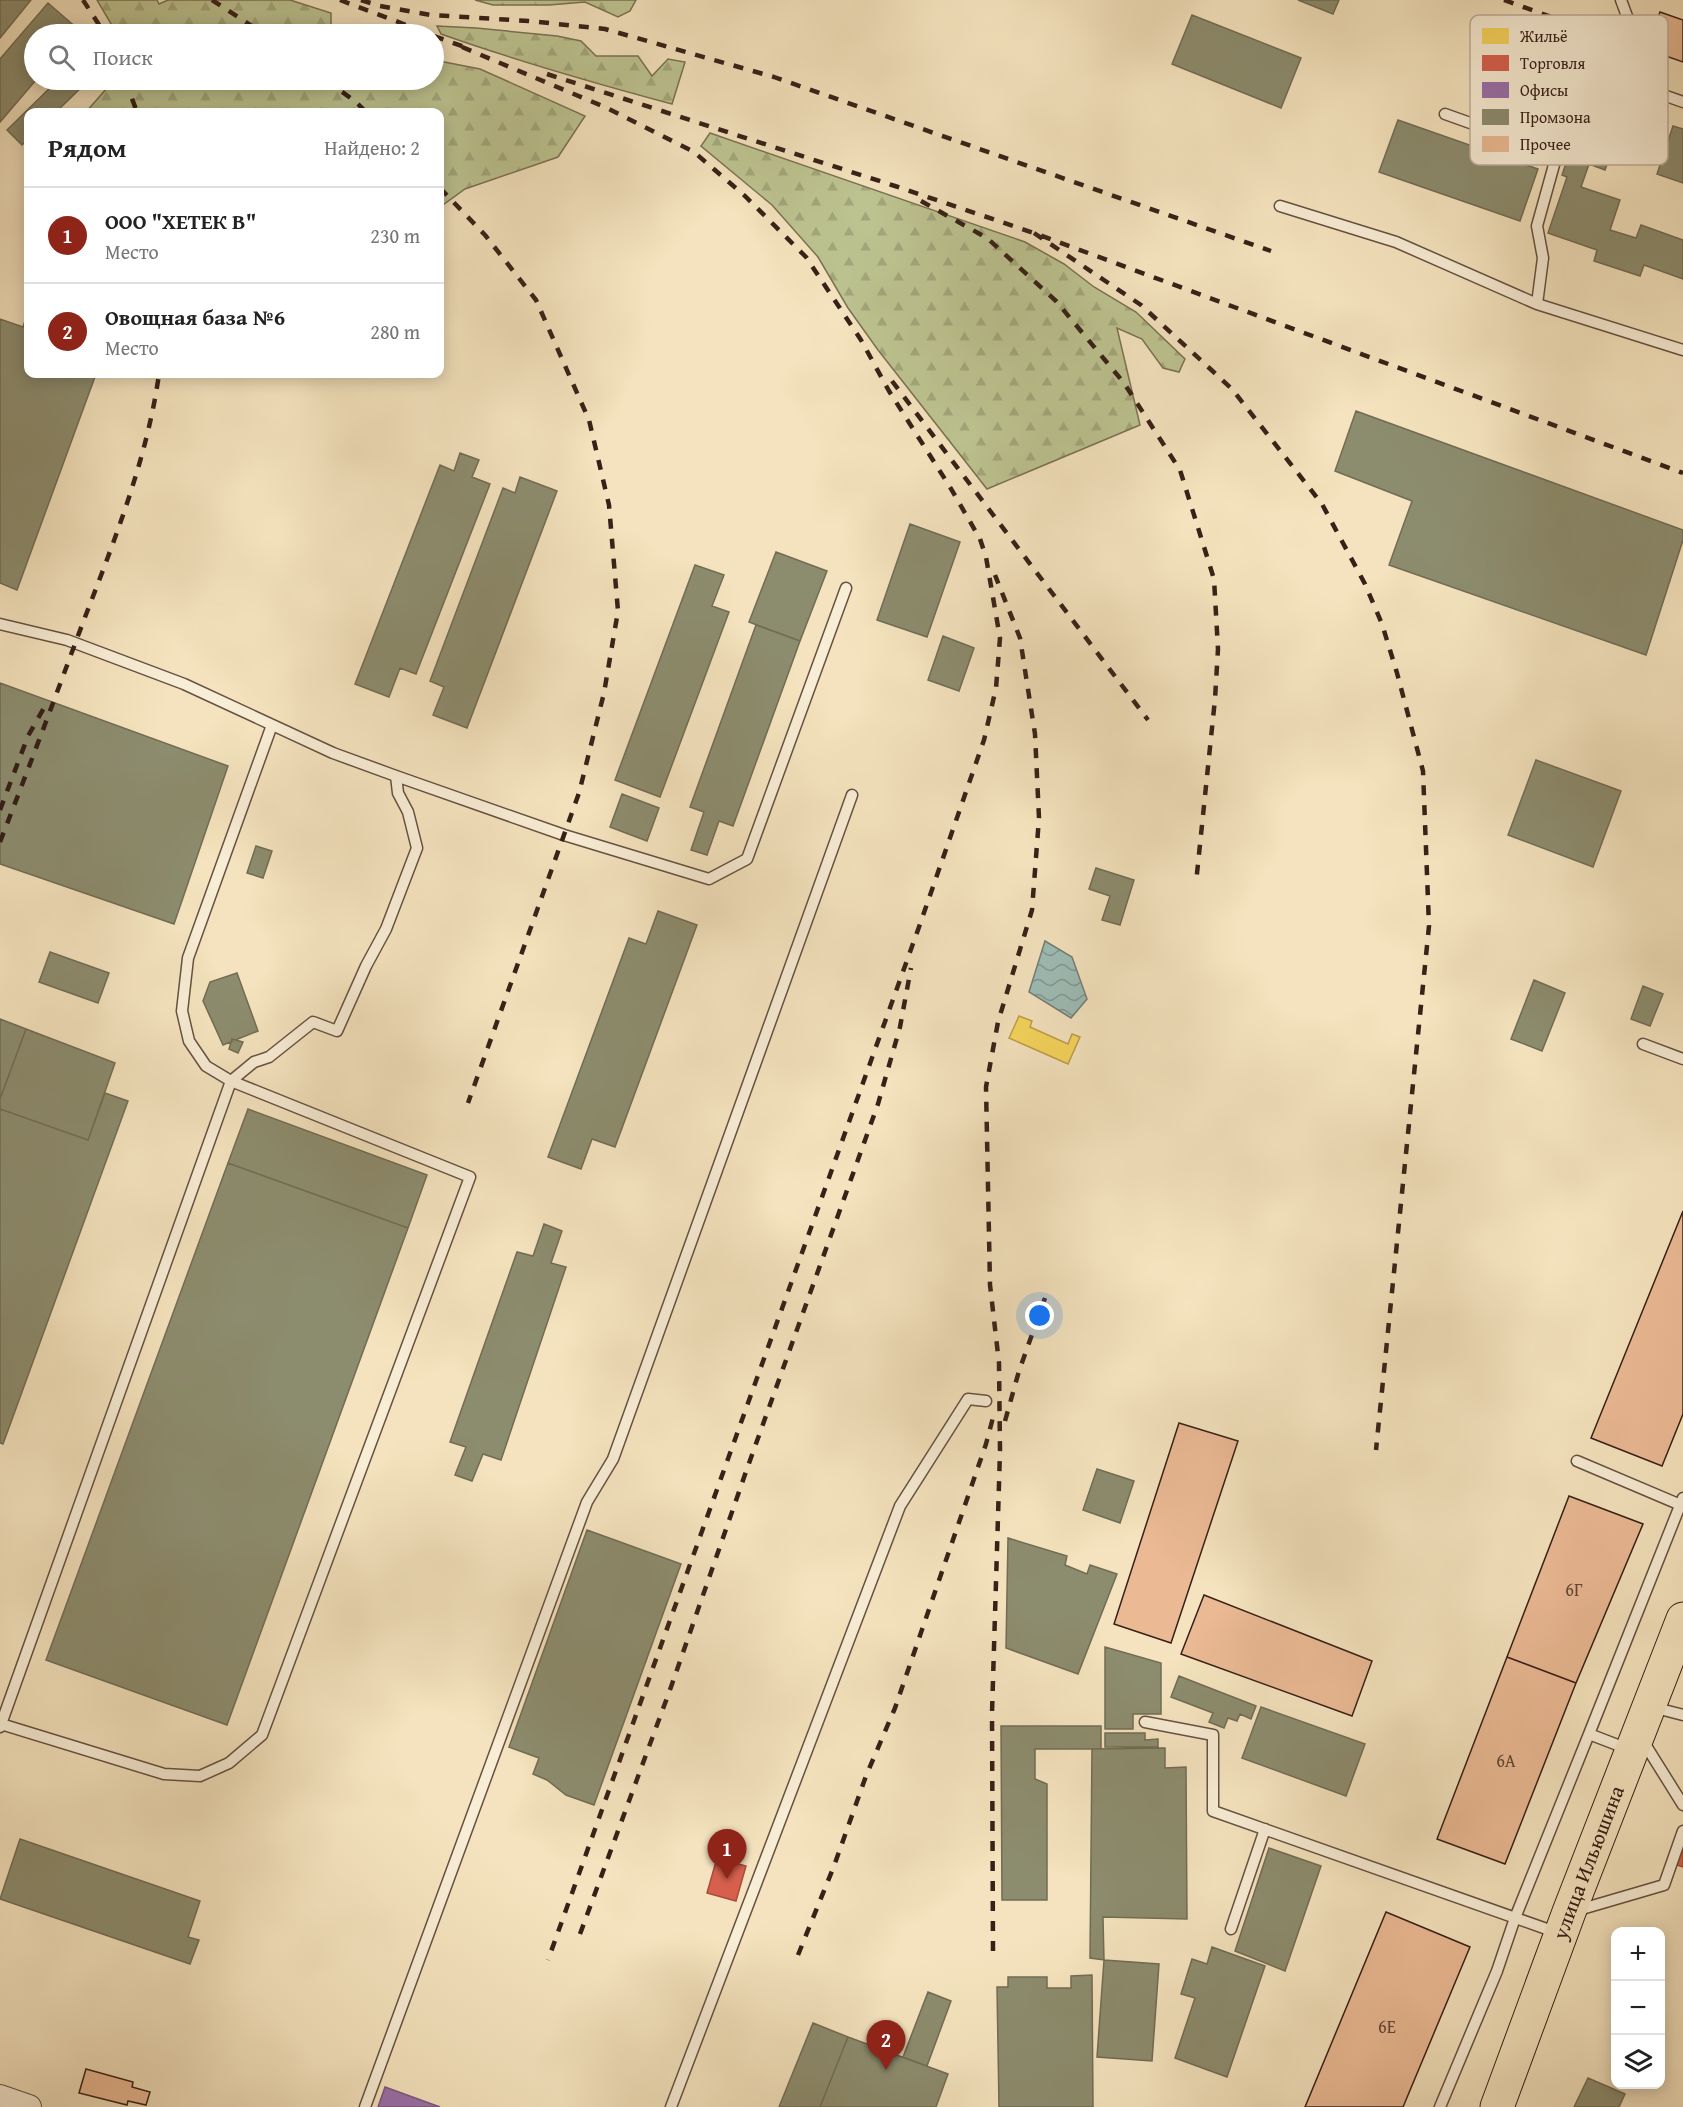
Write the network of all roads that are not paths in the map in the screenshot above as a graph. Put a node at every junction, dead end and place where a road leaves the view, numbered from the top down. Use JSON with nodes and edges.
{"nodes":[{"id":1,"x":1621,"y":0,"type":"edge"},
{"id":2,"x":1627,"y":15,"type":"edge"},
{"id":3,"x":1668,"y":97,"type":"edge"},
{"id":4,"x":1683,"y":102,"type":"edge"},
{"id":5,"x":1445,"y":114,"type":"dead end"},
{"id":6,"x":1470,"y":123,"type":"edge"},
{"id":7,"x":1554,"y":165,"type":"edge"},
{"id":8,"x":1280,"y":206,"type":"dead end"},
{"id":9,"x":1537,"y":304,"type":"junction"},
{"id":10,"x":1683,"y":350,"type":"edge"},
{"id":11,"x":846,"y":588,"type":"dead end"},
{"id":12,"x":0,"y":624,"type":"edge"},
{"id":13,"x":272,"y":725,"type":"junction"},
{"id":14,"x":396,"y":776,"type":"junction"},
{"id":15,"x":852,"y":795,"type":"dead end"},
{"id":16,"x":1643,"y":1044,"type":"dead end"},
{"id":17,"x":1683,"y":1059,"type":"edge"},
{"id":18,"x":231,"y":1081,"type":"junction"},
{"id":19,"x":986,"y":1401,"type":"dead end"},
{"id":20,"x":1576,"y":1461,"type":"dead end"},
{"id":21,"x":1682,"y":1503,"type":"edge"},
{"id":22,"x":1683,"y":1618,"type":"edge"},
{"id":23,"x":1683,"y":1715,"type":"edge"},
{"id":24,"x":1145,"y":1722,"type":"dead end"},
{"id":25,"x":1,"y":1726,"type":"edge"},
{"id":26,"x":1639,"y":1730,"type":"junction"},
{"id":27,"x":1589,"y":1734,"type":"junction"},
{"id":28,"x":1683,"y":1805,"type":"edge"},
{"id":29,"x":1265,"y":1829,"type":"junction"},
{"id":30,"x":1683,"y":1831,"type":"edge"},
{"id":31,"x":1515,"y":1918,"type":"junction"},
{"id":32,"x":1566,"y":1923,"type":"junction"},
{"id":33,"x":1231,"y":1929,"type":"dead end"},
{"id":34,"x":0,"y":2097,"type":"edge"},
{"id":35,"x":29,"y":2107,"type":"edge"},
{"id":36,"x":365,"y":2107,"type":"edge"},
{"id":37,"x":671,"y":2107,"type":"edge"},
{"id":38,"x":1440,"y":2107,"type":"edge"},
{"id":39,"x":1497,"y":2107,"type":"edge"}],
"edges":[{"from":1,"to":2,"type":"lane"},
{"from":3,"to":4,"type":"lane"},
{"from":5,"to":6,"type":"lane"},
{"from":7,"to":9,"type":"lane"},
{"from":8,"to":9,"type":"lane"},
{"from":9,"to":10,"type":"lane"},
{"from":11,"to":14,"type":"lane"},
{"from":12,"to":13,"type":"lane"},
{"from":13,"to":14,"type":"lane"},
{"from":13,"to":18,"type":"lane"},
{"from":14,"to":18,"type":"lane"},
{"from":15,"to":36,"type":"lane"},
{"from":16,"to":17,"type":"lane"},
{"from":18,"to":25,"type":"lane"},
{"from":18,"to":25,"type":"lane"},
{"from":19,"to":37,"type":"lane"},
{"from":20,"to":21,"type":"lane"},
{"from":21,"to":27,"type":"lane"},
{"from":22,"to":26,"type":"highway","name":"улица Ильюшина"},
{"from":23,"to":26,"type":"lane"},
{"from":24,"to":29,"type":"lane"},
{"from":26,"to":27,"type":"lane"},
{"from":26,"to":28,"type":"lane"},
{"from":26,"to":32,"type":"highway","name":"улица Ильюшина"},
{"from":27,"to":31,"type":"lane"},
{"from":29,"to":31,"type":"lane"},
{"from":29,"to":33,"type":"lane"},
{"from":30,"to":32,"type":"lane"},
{"from":31,"to":32,"type":"lane"},
{"from":31,"to":38,"type":"lane"},
{"from":32,"to":39,"type":"highway","name":"улица Ильюшина"},
{"from":34,"to":35,"type":"street"}]}
